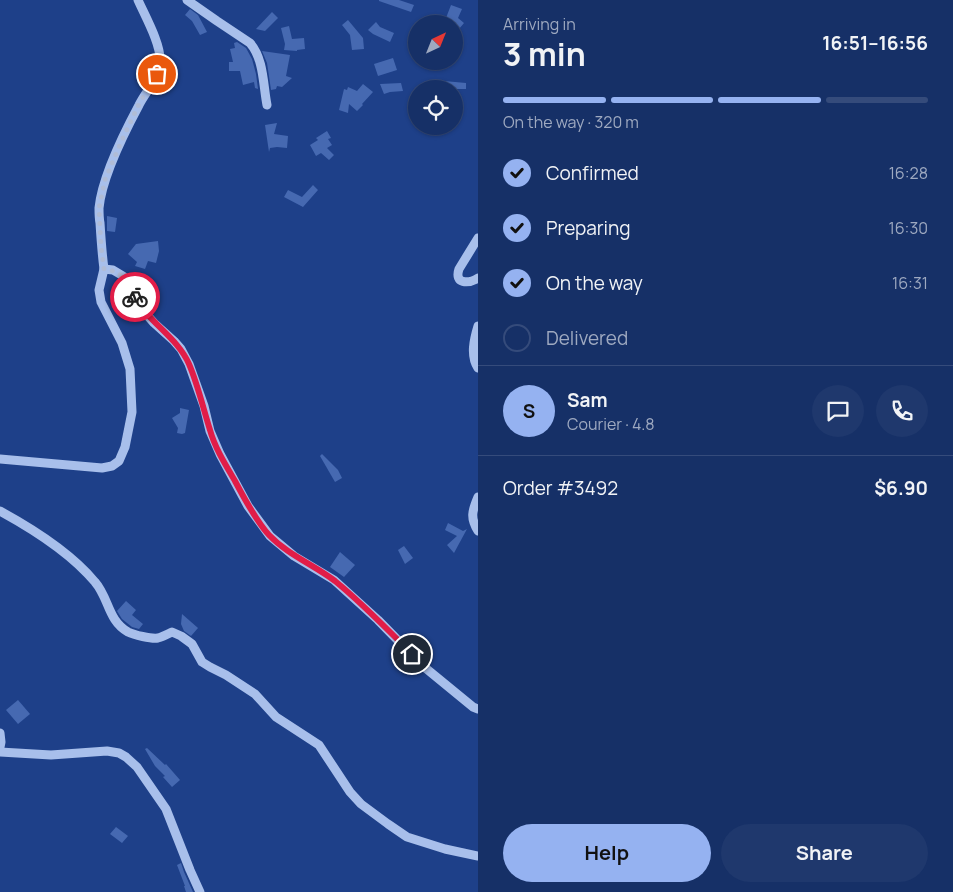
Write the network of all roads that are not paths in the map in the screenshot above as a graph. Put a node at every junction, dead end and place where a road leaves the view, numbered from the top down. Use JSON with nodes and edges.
{"nodes":[{"id":1,"x":138,"y":0,"type":"edge"},
{"id":2,"x":187,"y":0,"type":"edge"},
{"id":3,"x":267,"y":105,"type":"dead end"},
{"id":4,"x":478,"y":238,"type":"edge"},
{"id":5,"x":104,"y":269,"type":"junction"},
{"id":6,"x":478,"y":278,"type":"edge"},
{"id":7,"x":478,"y":326,"type":"edge"},
{"id":8,"x":478,"y":368,"type":"edge"},
{"id":9,"x":0,"y":459,"type":"edge"},
{"id":10,"x":478,"y":497,"type":"edge"},
{"id":11,"x":0,"y":511,"type":"edge"},
{"id":12,"x":478,"y":531,"type":"edge"},
{"id":13,"x":478,"y":709,"type":"edge"},
{"id":14,"x":0,"y":733,"type":"edge"},
{"id":15,"x":0,"y":747,"type":"edge"},
{"id":16,"x":0,"y":752,"type":"edge"},
{"id":17,"x":478,"y":856,"type":"edge"},
{"id":18,"x":200,"y":892,"type":"edge"}],
"edges":[{"from":1,"to":5,"type":"street"},
{"from":2,"to":3,"type":"street"},
{"from":4,"to":6,"type":"street"},
{"from":5,"to":9,"type":"street"},
{"from":5,"to":13,"type":"street"},
{"from":7,"to":8,"type":"street"},
{"from":10,"to":12,"type":"street"},
{"from":11,"to":17,"type":"street"},
{"from":14,"to":15,"type":"street"},
{"from":16,"to":18,"type":"street"}]}
